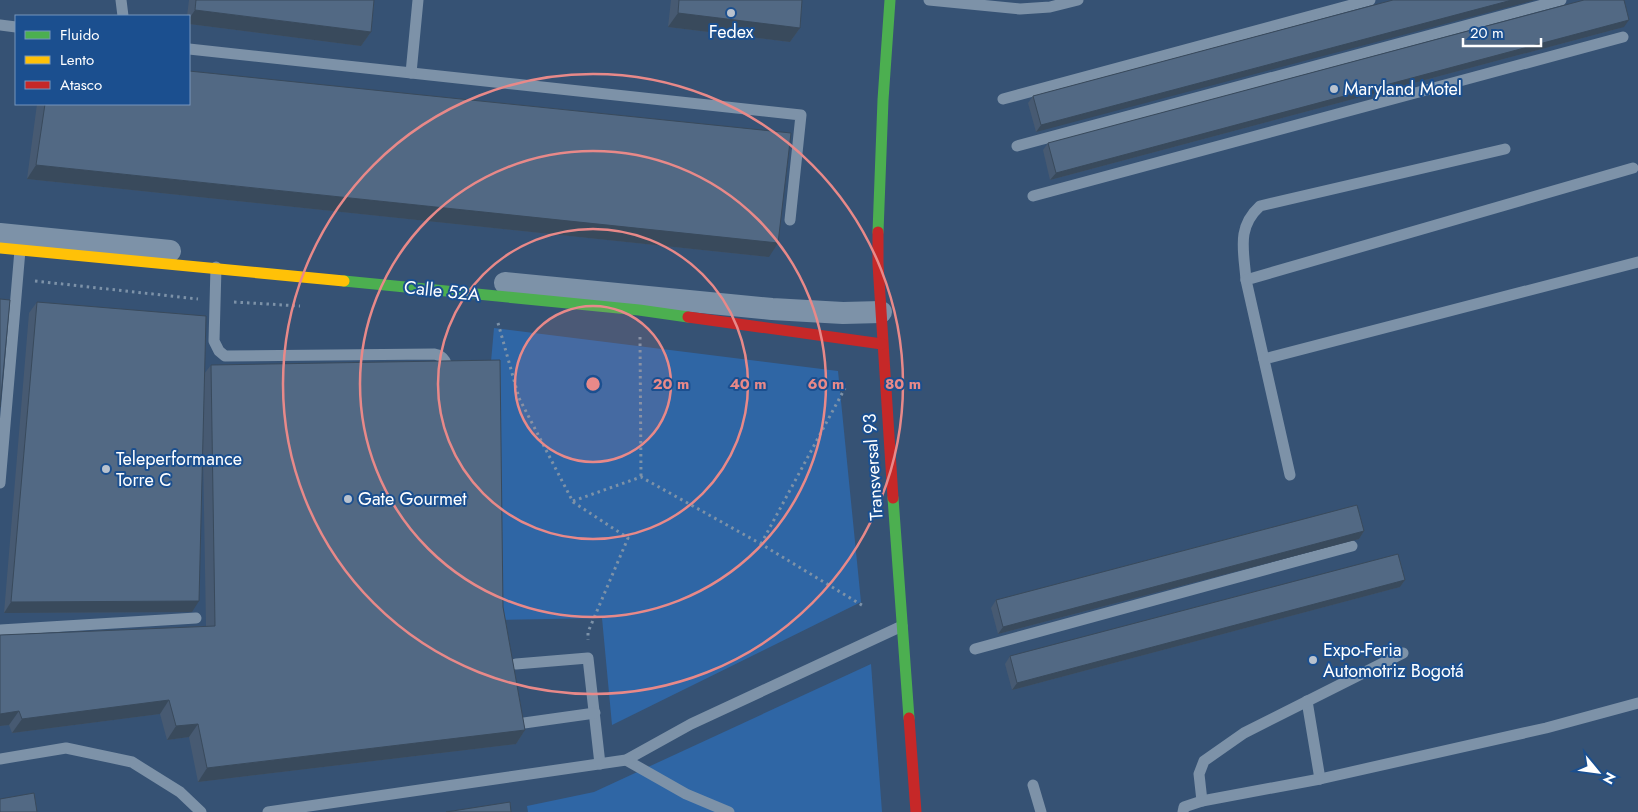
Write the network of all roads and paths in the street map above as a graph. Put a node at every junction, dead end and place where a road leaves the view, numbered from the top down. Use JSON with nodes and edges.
{"nodes":[{"id":1,"x":121,"y":0,"type":"edge"},
{"id":2,"x":418,"y":0,"type":"edge"},
{"id":3,"x":890,"y":0,"type":"edge"},
{"id":4,"x":930,"y":0,"type":"edge"},
{"id":5,"x":1078,"y":0,"type":"edge"},
{"id":6,"x":1370,"y":0,"type":"edge"},
{"id":7,"x":1560,"y":0,"type":"edge"},
{"id":8,"x":989,"y":4,"type":"edge"},
{"id":9,"x":123,"y":15,"type":"edge"},
{"id":10,"x":0,"y":25,"type":"edge"},
{"id":11,"x":15,"y":27,"type":"edge"},
{"id":12,"x":1623,"y":37,"type":"dead end"},
{"id":13,"x":190,"y":49,"type":"edge"},
{"id":14,"x":411,"y":74,"type":"junction"},
{"id":15,"x":1003,"y":99,"type":"dead end"},
{"id":16,"x":1017,"y":146,"type":"dead end"},
{"id":17,"x":1506,"y":148,"type":"dead end"},
{"id":18,"x":1634,"y":168,"type":"dead end"},
{"id":19,"x":1033,"y":196,"type":"dead end"},
{"id":20,"x":790,"y":220,"type":"dead end"},
{"id":21,"x":14,"y":240,"type":"edge"},
{"id":22,"x":0,"y":248,"type":"edge"},
{"id":23,"x":217,"y":262,"type":"junction"},
{"id":24,"x":1638,"y":262,"type":"edge"},
{"id":25,"x":1246,"y":280,"type":"junction"},
{"id":26,"x":496,"y":297,"type":"junction"},
{"id":27,"x":639,"y":310,"type":"junction"},
{"id":28,"x":880,"y":312,"type":"junction"},
{"id":29,"x":882,"y":344,"type":"junction"},
{"id":30,"x":1264,"y":359,"type":"junction"},
{"id":31,"x":448,"y":374,"type":"edge"},
{"id":32,"x":845,"y":388,"type":"dead end"},
{"id":33,"x":1290,"y":475,"type":"dead end"},
{"id":34,"x":642,"y":477,"type":"junction"},
{"id":35,"x":0,"y":483,"type":"edge"},
{"id":36,"x":573,"y":502,"type":"junction"},
{"id":37,"x":761,"y":544,"type":"junction"},
{"id":38,"x":1352,"y":546,"type":"edge"},
{"id":39,"x":865,"y":607,"type":"dead end"},
{"id":40,"x":196,"y":618,"type":"edge"},
{"id":41,"x":902,"y":626,"type":"junction"},
{"id":42,"x":0,"y":630,"type":"edge"},
{"id":43,"x":975,"y":649,"type":"dead end"},
{"id":44,"x":1403,"y":653,"type":"dead end"},
{"id":45,"x":588,"y":658,"type":"junction"},
{"id":46,"x":516,"y":664,"type":"dead end"},
{"id":47,"x":1307,"y":701,"type":"junction"},
{"id":48,"x":1638,"y":703,"type":"edge"},
{"id":49,"x":595,"y":713,"type":"junction"},
{"id":50,"x":524,"y":723,"type":"edge"},
{"id":51,"x":0,"y":759,"type":"edge"},
{"id":52,"x":626,"y":760,"type":"junction"},
{"id":53,"x":600,"y":764,"type":"junction"},
{"id":54,"x":1320,"y":779,"type":"junction"},
{"id":55,"x":1033,"y":786,"type":"dead end"},
{"id":56,"x":1202,"y":800,"type":"junction"},
{"id":57,"x":201,"y":812,"type":"edge"},
{"id":58,"x":268,"y":812,"type":"edge"},
{"id":59,"x":729,"y":812,"type":"edge"},
{"id":60,"x":916,"y":812,"type":"edge"},
{"id":61,"x":1041,"y":812,"type":"edge"},
{"id":62,"x":1183,"y":812,"type":"edge"}],
"edges":[{"from":1,"to":9,"type":"lane"},
{"from":2,"to":14,"type":"lane"},
{"from":3,"to":28,"type":"main road","name":"Transversal 93"},
{"from":4,"to":8,"type":"lane"},
{"from":5,"to":8,"type":"lane"},
{"from":6,"to":15,"type":"lane"},
{"from":7,"to":16,"type":"lane"},
{"from":10,"to":11,"type":"lane"},
{"from":12,"to":19,"type":"lane"},
{"from":13,"to":14,"type":"lane"},
{"from":14,"to":20,"type":"lane"},
{"from":17,"to":25,"type":"lane"},
{"from":18,"to":25,"type":"lane"},
{"from":21,"to":22,"type":"main road","name":"Calle 52A"},
{"from":21,"to":23,"type":"street","name":"Calle 52A"},
{"from":21,"to":35,"type":"lane"},
{"from":23,"to":26,"type":"main road","name":"Calle 52A"},
{"from":23,"to":28,"type":"street","name":"Calle 52A"},
{"from":23,"to":31,"type":"lane"},
{"from":24,"to":30,"type":"lane"},
{"from":25,"to":30,"type":"lane"},
{"from":26,"to":27,"type":"main road","name":"Calle 52A"},
{"from":26,"to":36,"type":"path"},
{"from":27,"to":29,"type":"main road","name":"Calle 52A"},
{"from":27,"to":34,"type":"path"},
{"from":28,"to":29,"type":"main road","name":"Transversal 93"},
{"from":29,"to":41,"type":"main road","name":"Transversal 93"},
{"from":30,"to":33,"type":"lane"},
{"from":32,"to":37,"type":"path"},
{"from":34,"to":36,"type":"path"},
{"from":34,"to":37,"type":"path"},
{"from":36,"to":45,"type":"path"},
{"from":37,"to":39,"type":"path"},
{"from":38,"to":43,"type":"lane"},
{"from":40,"to":42,"type":"lane"},
{"from":41,"to":52,"type":"lane"},
{"from":41,"to":60,"type":"main road","name":"Transversal 93"},
{"from":44,"to":47,"type":"lane"},
{"from":45,"to":46,"type":"lane"},
{"from":45,"to":49,"type":"lane"},
{"from":47,"to":54,"type":"lane"},
{"from":47,"to":56,"type":"lane"},
{"from":48,"to":54,"type":"lane"},
{"from":49,"to":50,"type":"lane"},
{"from":49,"to":53,"type":"lane"},
{"from":51,"to":57,"type":"lane"},
{"from":52,"to":53,"type":"lane"},
{"from":52,"to":59,"type":"lane"},
{"from":53,"to":58,"type":"lane"},
{"from":54,"to":56,"type":"lane"},
{"from":55,"to":61,"type":"lane"},
{"from":56,"to":62,"type":"lane"}]}
